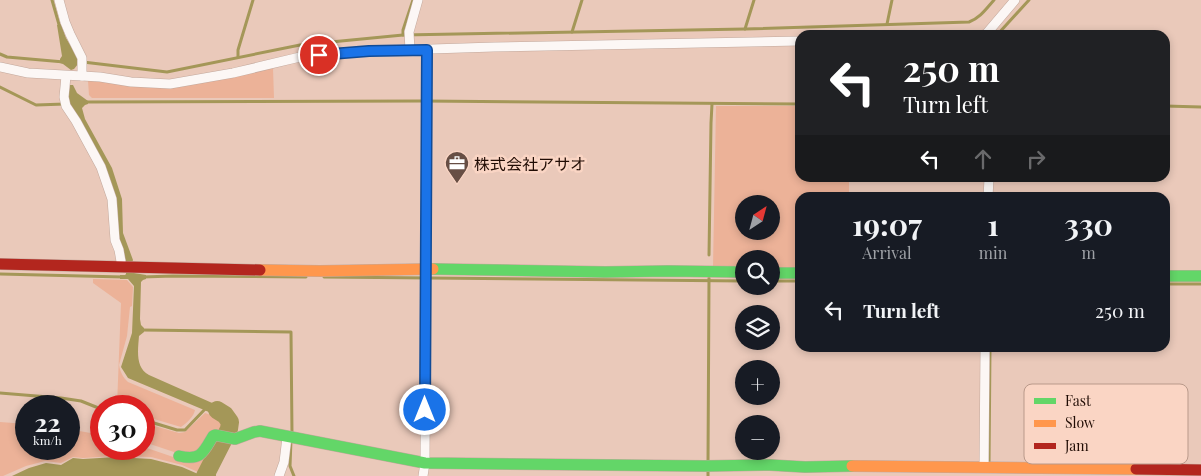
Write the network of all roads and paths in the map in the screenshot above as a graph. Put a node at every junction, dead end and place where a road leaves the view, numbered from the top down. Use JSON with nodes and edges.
{"nodes":[{"id":1,"x":60,"y":0,"type":"edge"},
{"id":2,"x":418,"y":0,"type":"edge"},
{"id":3,"x":1015,"y":0,"type":"edge"},
{"id":4,"x":989,"y":30,"type":"edge"},
{"id":5,"x":795,"y":41,"type":"edge"},
{"id":6,"x":410,"y":50,"type":"junction"},
{"id":7,"x":427,"y":50,"type":"junction"},
{"id":8,"x":0,"y":67,"type":"edge"},
{"id":9,"x":66,"y":76,"type":"junction"},
{"id":10,"x":82,"y":76,"type":"junction"},
{"id":11,"x":0,"y":264,"type":"edge"},
{"id":12,"x":128,"y":267,"type":"junction"},
{"id":13,"x":735,"y":272,"type":"edge"},
{"id":14,"x":780,"y":272,"type":"edge"},
{"id":15,"x":795,"y":273,"type":"edge"},
{"id":16,"x":425,"y":275,"type":"junction"},
{"id":17,"x":1170,"y":276,"type":"edge"},
{"id":18,"x":1201,"y":276,"type":"edge"},
{"id":19,"x":986,"y":352,"type":"edge"},
{"id":20,"x":290,"y":437,"type":"junction"},
{"id":21,"x":179,"y":456,"type":"dead end"},
{"id":22,"x":425,"y":463,"type":"junction"},
{"id":23,"x":984,"y":468,"type":"edge"},
{"id":24,"x":1201,"y":470,"type":"edge"},
{"id":25,"x":279,"y":476,"type":"edge"},
{"id":26,"x":423,"y":476,"type":"edge"}],
"edges":[{"from":1,"to":10,"type":"street"},
{"from":2,"to":6,"type":"street"},
{"from":3,"to":4,"type":"street"},
{"from":5,"to":7,"type":"street"},
{"from":6,"to":7,"type":"street"},
{"from":6,"to":10,"type":"street"},
{"from":7,"to":16,"type":"street"},
{"from":8,"to":9,"type":"street"},
{"from":9,"to":10,"type":"street"},
{"from":9,"to":12,"type":"street"},
{"from":11,"to":12,"type":"street"},
{"from":12,"to":16,"type":"street"},
{"from":13,"to":16,"type":"street"},
{"from":14,"to":15,"type":"street"},
{"from":16,"to":22,"type":"street"},
{"from":17,"to":18,"type":"street"},
{"from":19,"to":23,"type":"street"},
{"from":20,"to":21,"type":"street"},
{"from":20,"to":22,"type":"street"},
{"from":20,"to":25,"type":"street"},
{"from":22,"to":23,"type":"street"},
{"from":22,"to":26,"type":"street"},
{"from":23,"to":24,"type":"street"}]}
